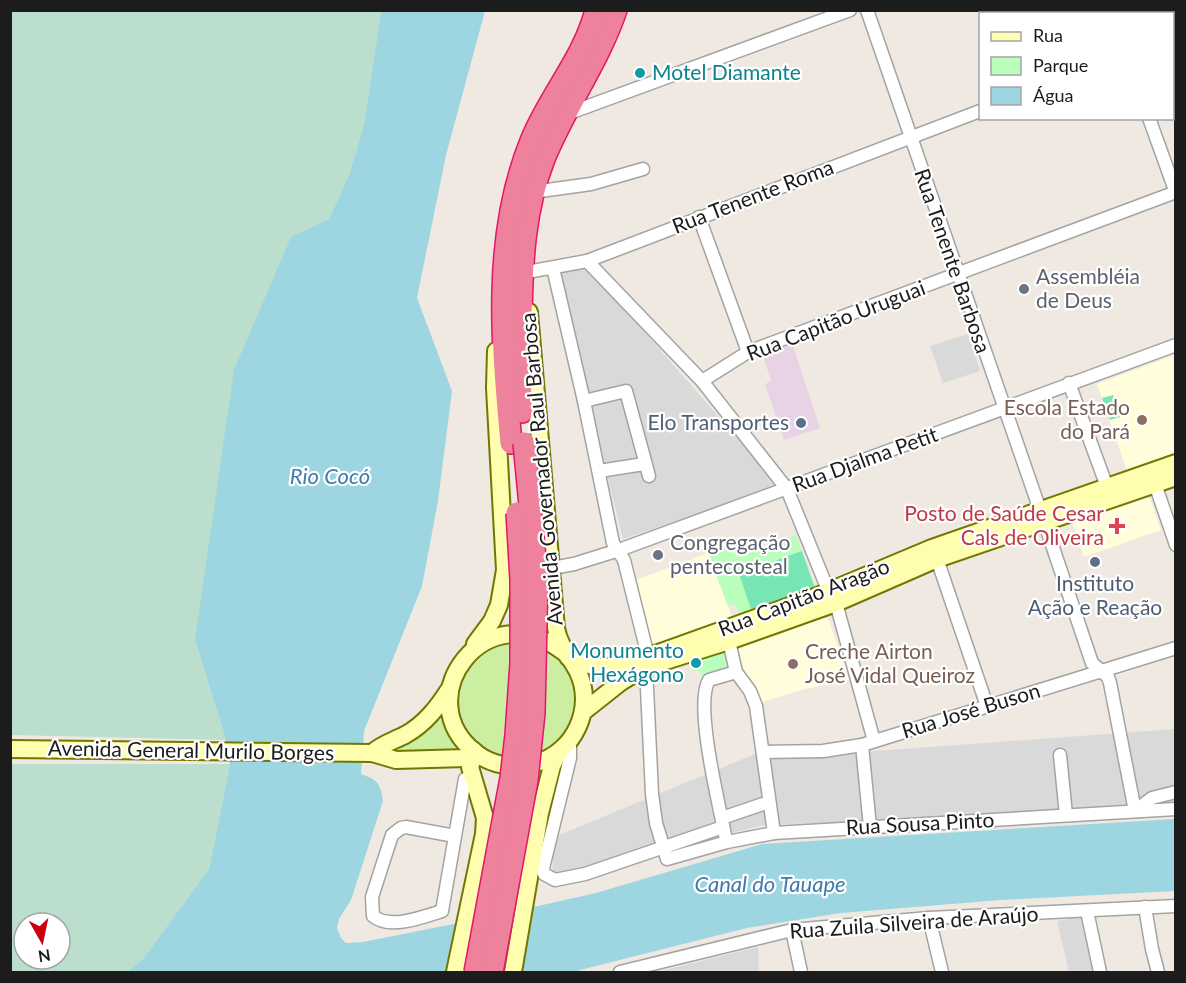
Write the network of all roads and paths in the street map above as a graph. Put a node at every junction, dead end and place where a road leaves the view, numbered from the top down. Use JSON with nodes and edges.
{"nodes":[{"id":1,"x":596,"y":10,"type":"edge"},
{"id":2,"x":616,"y":10,"type":"edge"},
{"id":3,"x":850,"y":10,"type":"edge"},
{"id":4,"x":867,"y":10,"type":"edge"},
{"id":5,"x":979,"y":112,"type":"edge"},
{"id":6,"x":563,"y":116,"type":"junction"},
{"id":7,"x":1150,"y":120,"type":"edge"},
{"id":8,"x":910,"y":138,"type":"junction"},
{"id":9,"x":643,"y":169,"type":"dead end"},
{"id":10,"x":534,"y":192,"type":"junction"},
{"id":11,"x":1175,"y":192,"type":"edge"},
{"id":12,"x":699,"y":217,"type":"junction"},
{"id":13,"x":587,"y":261,"type":"junction"},
{"id":14,"x":554,"y":268,"type":"junction"},
{"id":15,"x":958,"y":274,"type":"junction"},
{"id":16,"x":522,"y":279,"type":"junction"},
{"id":17,"x":502,"y":314,"type":"junction"},
{"id":18,"x":1176,"y":345,"type":"edge"},
{"id":19,"x":748,"y":352,"type":"junction"},
{"id":20,"x":702,"y":381,"type":"junction"},
{"id":21,"x":1069,"y":383,"type":"junction"},
{"id":22,"x":584,"y":401,"type":"junction"},
{"id":23,"x":1003,"y":409,"type":"junction"},
{"id":24,"x":518,"y":443,"type":"junction"},
{"id":25,"x":1176,"y":463,"type":"edge"},
{"id":26,"x":599,"y":471,"type":"junction"},
{"id":27,"x":1176,"y":477,"type":"edge"},
{"id":28,"x":1155,"y":484,"type":"junction"},
{"id":29,"x":1107,"y":487,"type":"junction"},
{"id":30,"x":787,"y":489,"type":"junction"},
{"id":31,"x":1042,"y":516,"type":"junction"},
{"id":32,"x":1176,"y":544,"type":"edge"},
{"id":33,"x":619,"y":550,"type":"junction"},
{"id":34,"x":937,"y":560,"type":"junction"},
{"id":35,"x":552,"y":568,"type":"junction"},
{"id":36,"x":832,"y":596,"type":"junction"},
{"id":37,"x":729,"y":641,"type":"junction"},
{"id":38,"x":1176,"y":648,"type":"edge"},
{"id":39,"x":566,"y":655,"type":"junction"},
{"id":40,"x":466,"y":656,"type":"junction"},
{"id":41,"x":647,"y":662,"type":"junction"},
{"id":42,"x":1101,"y":671,"type":"junction"},
{"id":43,"x":736,"y":672,"type":"junction"},
{"id":44,"x":452,"y":684,"type":"junction"},
{"id":45,"x":987,"y":706,"type":"junction"},
{"id":46,"x":583,"y":712,"type":"junction"},
{"id":47,"x":874,"y":741,"type":"junction"},
{"id":48,"x":862,"y":745,"type":"junction"},
{"id":49,"x":565,"y":746,"type":"junction"},
{"id":50,"x":10,"y":749,"type":"edge"},
{"id":51,"x":474,"y":751,"type":"junction"},
{"id":52,"x":763,"y":752,"type":"junction"},
{"id":53,"x":372,"y":753,"type":"junction"},
{"id":54,"x":1060,"y":755,"type":"dead end"},
{"id":55,"x":431,"y":760,"type":"junction"},
{"id":56,"x":465,"y":779,"type":"junction"},
{"id":57,"x":1176,"y":792,"type":"edge"},
{"id":58,"x":478,"y":795,"type":"junction"},
{"id":59,"x":763,"y":804,"type":"dead end"},
{"id":60,"x":1176,"y":809,"type":"edge"},
{"id":61,"x":1135,"y":811,"type":"junction"},
{"id":62,"x":1066,"y":815,"type":"junction"},
{"id":63,"x":723,"y":822,"type":"junction"},
{"id":64,"x":870,"y":827,"type":"junction"},
{"id":65,"x":774,"y":833,"type":"junction"},
{"id":66,"x":455,"y":836,"type":"junction"},
{"id":67,"x":727,"y":842,"type":"junction"},
{"id":68,"x":663,"y":846,"type":"junction"},
{"id":69,"x":1176,"y":906,"type":"edge"},
{"id":70,"x":1145,"y":907,"type":"junction"},
{"id":71,"x":1087,"y":911,"type":"junction"},
{"id":72,"x":929,"y":918,"type":"junction"},
{"id":73,"x":792,"y":930,"type":"junction"},
{"id":74,"x":455,"y":972,"type":"edge"},
{"id":75,"x":475,"y":972,"type":"edge"},
{"id":76,"x":492,"y":972,"type":"edge"},
{"id":77,"x":513,"y":972,"type":"edge"},
{"id":78,"x":620,"y":972,"type":"edge"},
{"id":79,"x":801,"y":972,"type":"edge"},
{"id":80,"x":942,"y":972,"type":"edge"},
{"id":81,"x":1100,"y":972,"type":"edge"},
{"id":82,"x":1158,"y":972,"type":"edge"}],
"edges":[{"from":1,"to":17,"type":"highway","name":"Avenida Governador Raul Barbosa"},
{"from":2,"to":6,"type":"highway","name":"Avenida Governador Raul Barbosa"},
{"from":3,"to":6,"type":"street"},
{"from":4,"to":8,"type":"street","name":"Rua Tenente Barbosa"},
{"from":5,"to":8,"type":"street","name":"Rua Tenente Roma"},
{"from":6,"to":10,"type":"highway","name":"Avenida Governador Raul Barbosa"},
{"from":7,"to":11,"type":"street"},
{"from":8,"to":12,"type":"street","name":"Rua Tenente Roma"},
{"from":8,"to":15,"type":"street","name":"Rua Tenente Barbosa"},
{"from":9,"to":10,"type":"street"},
{"from":10,"to":16,"type":"highway","name":"Avenida Governador Raul Barbosa"},
{"from":11,"to":15,"type":"street","name":"Rua Capitão Uruguai"},
{"from":12,"to":13,"type":"street","name":"Rua Tenente Roma"},
{"from":12,"to":19,"type":"street"},
{"from":13,"to":14,"type":"street","name":"Rua Tenente Roma"},
{"from":13,"to":20,"type":"street"},
{"from":14,"to":16,"type":"street","name":"Rua Tenente Roma"},
{"from":14,"to":22,"type":"street"},
{"from":15,"to":19,"type":"street","name":"Rua Capitão Uruguai"},
{"from":15,"to":23,"type":"street","name":"Rua Tenente Barbosa"},
{"from":16,"to":24,"type":"highway","name":"Avenida Governador Raul Barbosa"},
{"from":16,"to":35,"type":"main road","name":"Avenida Governador Raul Barbosa"},
{"from":17,"to":24,"type":"highway","name":"Avenida Governador Raul Barbosa"},
{"from":17,"to":40,"type":"main road","name":"Avenida Governador Raul Barbosa"},
{"from":18,"to":21,"type":"street","name":"Rua Djalma Petit"},
{"from":19,"to":20,"type":"street","name":"Rua Capitão Uruguai"},
{"from":20,"to":30,"type":"street"},
{"from":21,"to":23,"type":"street","name":"Rua Djalma Petit"},
{"from":21,"to":29,"type":"street"},
{"from":22,"to":26,"type":"street"},
{"from":22,"to":26,"type":"street"},
{"from":23,"to":30,"type":"street","name":"Rua Djalma Petit"},
{"from":23,"to":31,"type":"street","name":"Rua Tenente Barbosa"},
{"from":24,"to":75,"type":"highway","name":"Avenida Governador Raul Barbosa","bridge":true},
{"from":24,"to":76,"type":"highway","name":"Avenida Governador Raul Barbosa","bridge":true},
{"from":25,"to":29,"type":"main road","name":"Rua Capitão Aragão"},
{"from":26,"to":33,"type":"street"},
{"from":27,"to":28,"type":"main road","name":"Rua Capitão Aragão"},
{"from":28,"to":31,"type":"main road","name":"Rua Capitão Aragão"},
{"from":28,"to":32,"type":"street"},
{"from":29,"to":31,"type":"main road","name":"Rua Capitão Aragão"},
{"from":30,"to":33,"type":"street","name":"Rua Djalma Petit"},
{"from":30,"to":36,"type":"street"},
{"from":31,"to":34,"type":"main road","name":"Rua Capitão Aragão"},
{"from":31,"to":36,"type":"main road","name":"Rua Capitão Aragão"},
{"from":31,"to":42,"type":"street","name":"Rua Tenente Barbosa"},
{"from":33,"to":35,"type":"street","name":"Rua Djalma Petit"},
{"from":33,"to":41,"type":"street"},
{"from":34,"to":36,"type":"main road","name":"Rua Capitão Aragão"},
{"from":34,"to":45,"type":"street"},
{"from":35,"to":39,"type":"main road","name":"Avenida Governador Raul Barbosa"},
{"from":36,"to":37,"type":"main road","name":"Rua Capitão Aragão"},
{"from":36,"to":41,"type":"main road","name":"Rua Capitão Aragão"},
{"from":36,"to":47,"type":"street"},
{"from":37,"to":41,"type":"main road","name":"Rua Capitão Aragão"},
{"from":37,"to":43,"type":"street"},
{"from":38,"to":42,"type":"street","name":"Rua José Buson"},
{"from":39,"to":40,"type":"main road","name":"Avenida Governador Raul Barbosa"},
{"from":39,"to":41,"type":"main road","name":"Rua Capitão Aragão"},
{"from":39,"to":46,"type":"main road","name":"Avenida Governador Raul Barbosa"},
{"from":40,"to":44,"type":"main road","name":"Avenida Governador Raul Barbosa"},
{"from":41,"to":46,"type":"main road","name":"Rua Capitão Aragão"},
{"from":41,"to":68,"type":"street"},
{"from":42,"to":45,"type":"street","name":"Rua José Buson"},
{"from":42,"to":61,"type":"street","name":"Rua Tenente Barbosa"},
{"from":43,"to":52,"type":"street"},
{"from":43,"to":63,"type":"street"},
{"from":44,"to":51,"type":"main road","name":"Avenida Governador Raul Barbosa"},
{"from":44,"to":53,"type":"main road"},
{"from":45,"to":47,"type":"street","name":"Rua José Buson"},
{"from":46,"to":49,"type":"main road","name":"Avenida Governador Raul Barbosa"},
{"from":47,"to":48,"type":"street","name":"Rua José Buson"},
{"from":48,"to":52,"type":"street","name":"Rua José Buson"},
{"from":48,"to":64,"type":"street"},
{"from":49,"to":51,"type":"main road","name":"Avenida Governador Raul Barbosa"},
{"from":49,"to":68,"type":"street"},
{"from":49,"to":77,"type":"main road","name":"Avenida Governador Raul Barbosa"},
{"from":50,"to":53,"type":"main road","name":"Avenida General Murilo Borges"},
{"from":51,"to":55,"type":"main road","name":"Avenida General Murilo Borges"},
{"from":51,"to":58,"type":"main road"},
{"from":52,"to":65,"type":"street"},
{"from":53,"to":55,"type":"main road","name":"Avenida General Murilo Borges"},
{"from":54,"to":62,"type":"street"},
{"from":55,"to":56,"type":"main road"},
{"from":56,"to":58,"type":"main road"},
{"from":56,"to":66,"type":"street"},
{"from":57,"to":61,"type":"street"},
{"from":58,"to":74,"type":"main road"},
{"from":59,"to":63,"type":"street"},
{"from":60,"to":61,"type":"street","name":"Rua Sousa Pinto"},
{"from":61,"to":62,"type":"street","name":"Rua Sousa Pinto"},
{"from":62,"to":64,"type":"street","name":"Rua Sousa Pinto"},
{"from":63,"to":67,"type":"street"},
{"from":63,"to":68,"type":"street"},
{"from":64,"to":65,"type":"street","name":"Rua Sousa Pinto"},
{"from":65,"to":67,"type":"street","name":"Rua Sousa Pinto"},
{"from":66,"to":66,"type":"street"},
{"from":67,"to":68,"type":"street","name":"Rua Sousa Pinto"},
{"from":69,"to":70,"type":"street","name":"Rua Zuila Silveira de Araújo"},
{"from":70,"to":71,"type":"street","name":"Rua Zuila Silveira de Araújo"},
{"from":70,"to":82,"type":"street"},
{"from":71,"to":72,"type":"street","name":"Rua Zuila Silveira de Araújo"},
{"from":71,"to":81,"type":"street"},
{"from":72,"to":73,"type":"street","name":"Rua Zuila Silveira de Araújo"},
{"from":72,"to":80,"type":"street"},
{"from":73,"to":78,"type":"street","name":"Rua Zuila Silveira de Araújo"},
{"from":73,"to":79,"type":"street"}]}
